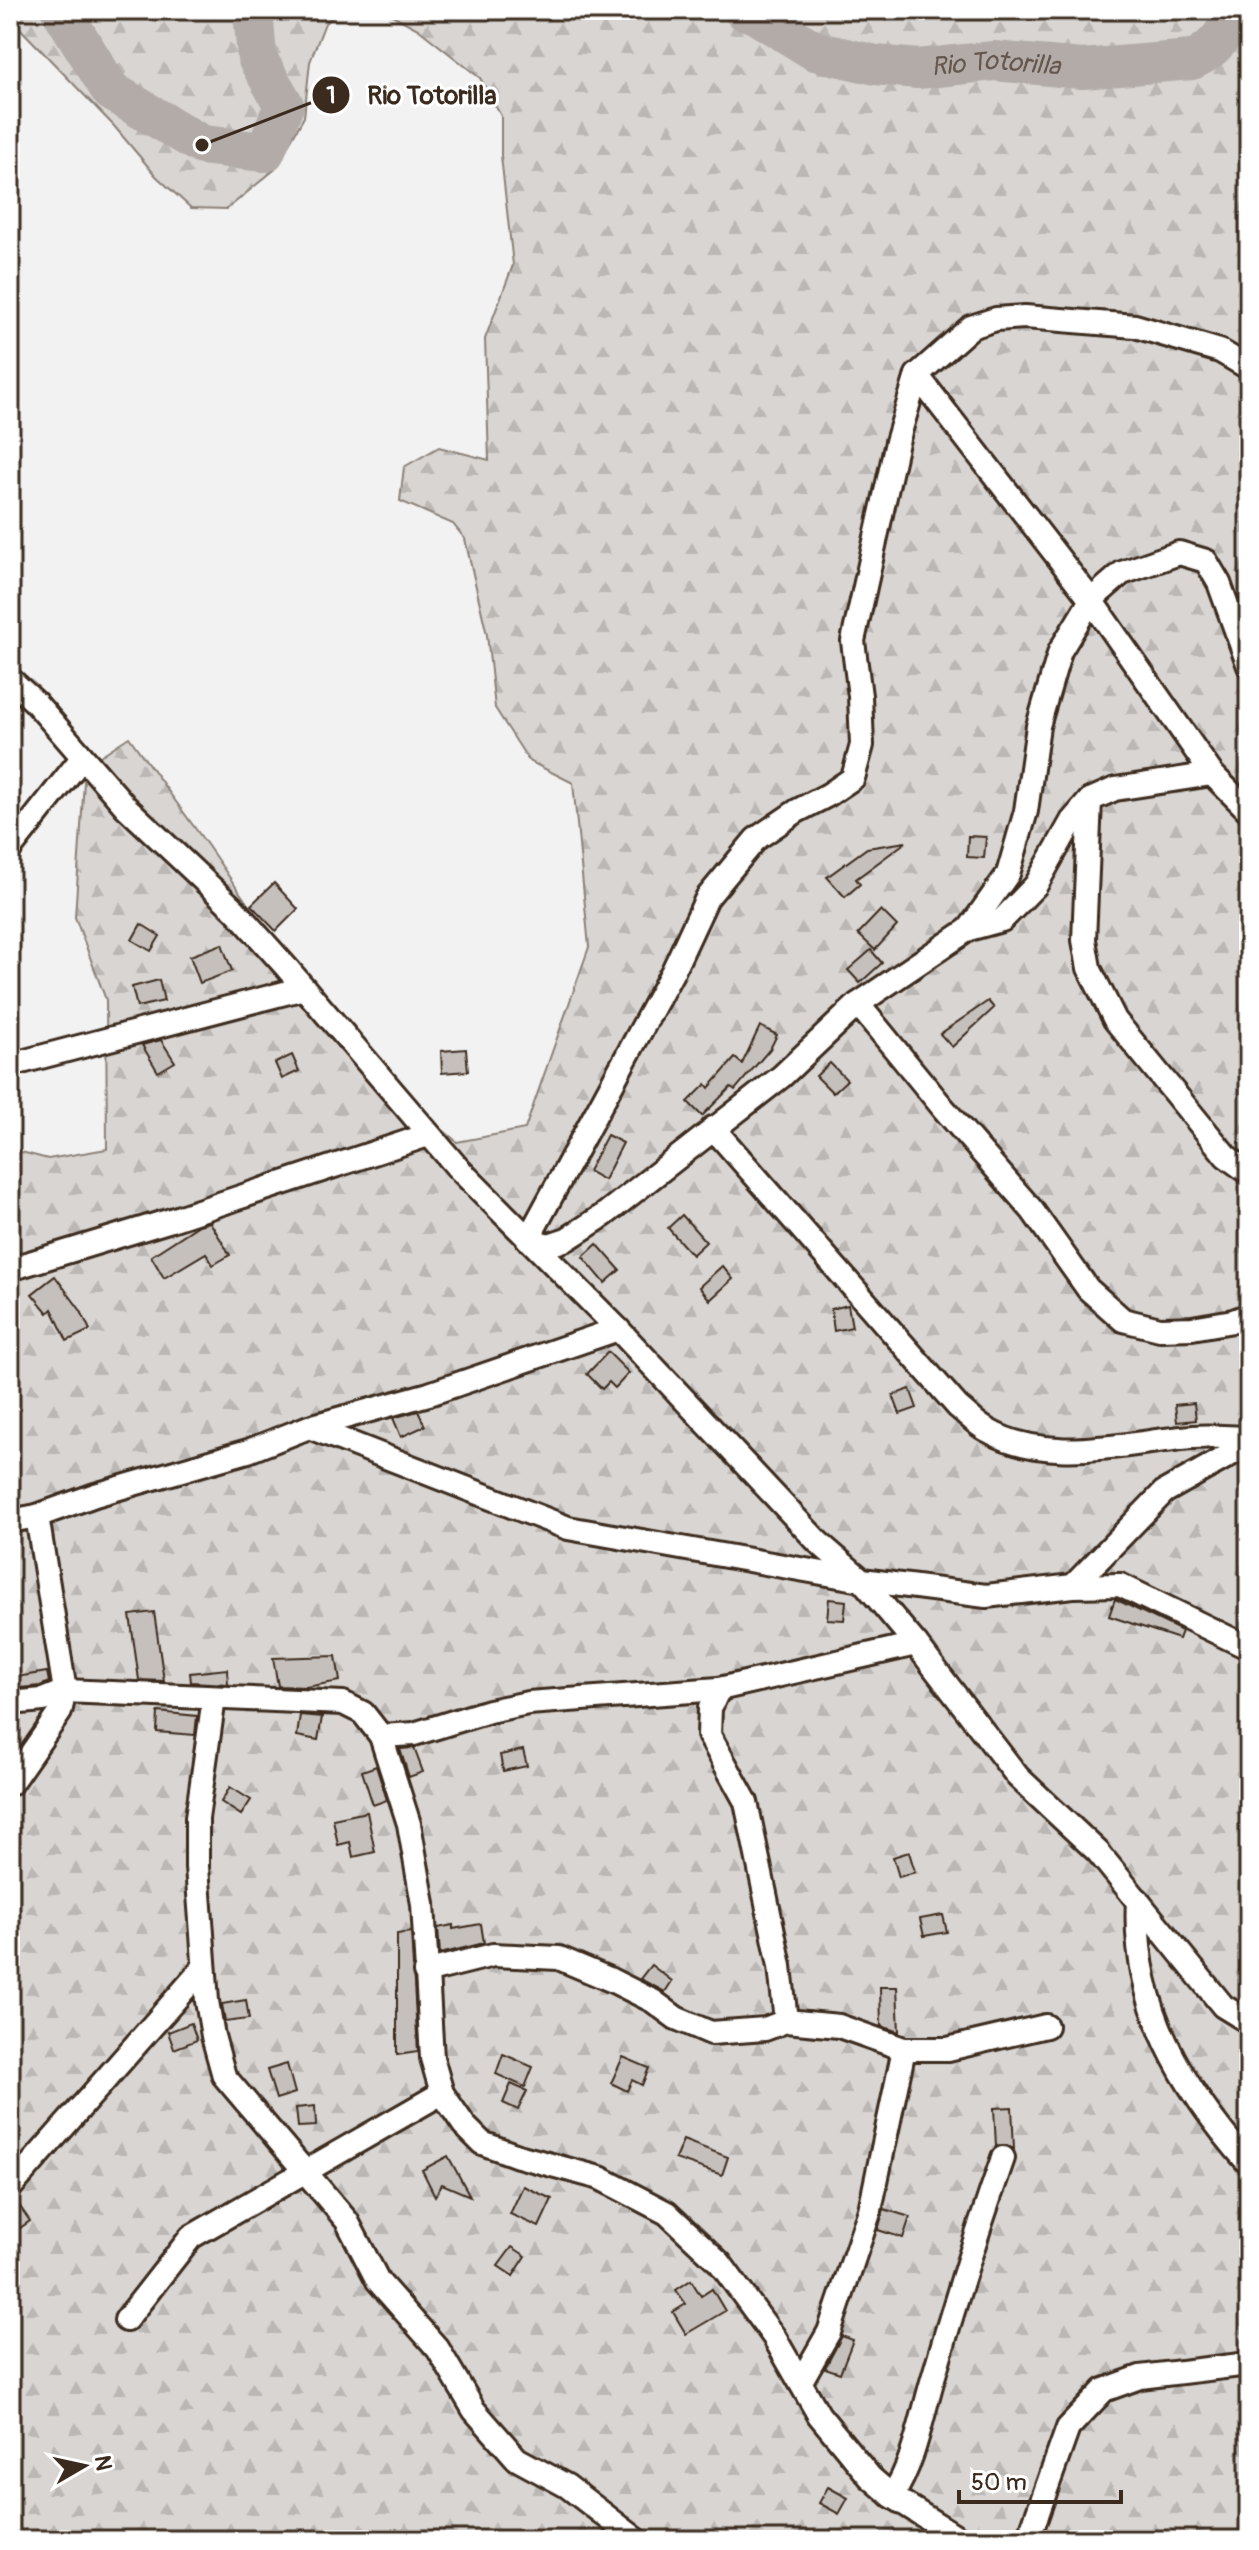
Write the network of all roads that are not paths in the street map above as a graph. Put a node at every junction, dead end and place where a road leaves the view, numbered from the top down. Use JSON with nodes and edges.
{"nodes":[{"id":1,"x":1249,"y":368,"type":"edge"},
{"id":2,"x":917,"y":375,"type":"junction"},
{"id":3,"x":1091,"y":600,"type":"junction"},
{"id":4,"x":1249,"y":666,"type":"edge"},
{"id":5,"x":10,"y":679,"type":"edge"},
{"id":6,"x":82,"y":758,"type":"junction"},
{"id":7,"x":1212,"y":774,"type":"junction"},
{"id":8,"x":1090,"y":800,"type":"junction"},
{"id":9,"x":1249,"y":811,"type":"edge"},
{"id":10,"x":10,"y":849,"type":"edge"},
{"id":11,"x":969,"y":929,"type":"junction"},
{"id":12,"x":304,"y":988,"type":"junction"},
{"id":13,"x":858,"y":1004,"type":"junction"},
{"id":14,"x":10,"y":1065,"type":"edge"},
{"id":15,"x":713,"y":1128,"type":"junction"},
{"id":16,"x":428,"y":1135,"type":"junction"},
{"id":17,"x":1249,"y":1170,"type":"edge"},
{"id":18,"x":528,"y":1239,"type":"junction"},
{"id":19,"x":10,"y":1269,"type":"edge"},
{"id":20,"x":1249,"y":1315,"type":"edge"},
{"id":21,"x":618,"y":1329,"type":"junction"},
{"id":22,"x":309,"y":1427,"type":"junction"},
{"id":23,"x":1249,"y":1441,"type":"edge"},
{"id":24,"x":37,"y":1516,"type":"junction"},
{"id":25,"x":10,"y":1521,"type":"edge"},
{"id":26,"x":862,"y":1580,"type":"junction"},
{"id":27,"x":1073,"y":1586,"type":"junction"},
{"id":28,"x":916,"y":1644,"type":"junction"},
{"id":29,"x":1249,"y":1648,"type":"edge"},
{"id":30,"x":719,"y":1689,"type":"junction"},
{"id":31,"x":65,"y":1691,"type":"junction"},
{"id":32,"x":214,"y":1698,"type":"junction"},
{"id":33,"x":10,"y":1703,"type":"edge"},
{"id":34,"x":381,"y":1736,"type":"junction"},
{"id":35,"x":10,"y":1784,"type":"edge"},
{"id":36,"x":1138,"y":1900,"type":"junction"},
{"id":37,"x":204,"y":1967,"type":"junction"},
{"id":38,"x":425,"y":1972,"type":"junction"},
{"id":39,"x":786,"y":2021,"type":"junction"},
{"id":40,"x":1249,"y":2022,"type":"edge"},
{"id":41,"x":1046,"y":2026,"type":"dead end"},
{"id":42,"x":904,"y":2049,"type":"junction"},
{"id":43,"x":442,"y":2093,"type":"junction"},
{"id":44,"x":1003,"y":2158,"type":"dead end"},
{"id":45,"x":1249,"y":2164,"type":"edge"},
{"id":46,"x":307,"y":2172,"type":"junction"},
{"id":47,"x":10,"y":2188,"type":"edge"},
{"id":48,"x":126,"y":2320,"type":"dead end"},
{"id":49,"x":1249,"y":2364,"type":"edge"},
{"id":50,"x":801,"y":2381,"type":"junction"},
{"id":51,"x":892,"y":2496,"type":"junction"},
{"id":52,"x":637,"y":2540,"type":"edge"},
{"id":53,"x":962,"y":2540,"type":"edge"},
{"id":54,"x":1028,"y":2540,"type":"edge"}],
"edges":[{"from":1,"to":2,"type":"street"},
{"from":2,"to":3,"type":"street"},
{"from":2,"to":18,"type":"street"},
{"from":3,"to":4,"type":"street"},
{"from":3,"to":7,"type":"street"},
{"from":3,"to":11,"type":"street"},
{"from":5,"to":6,"type":"street"},
{"from":6,"to":10,"type":"street"},
{"from":6,"to":12,"type":"street"},
{"from":7,"to":8,"type":"street"},
{"from":7,"to":9,"type":"street"},
{"from":8,"to":11,"type":"street"},
{"from":8,"to":17,"type":"street"},
{"from":11,"to":13,"type":"street"},
{"from":12,"to":14,"type":"street"},
{"from":12,"to":16,"type":"street"},
{"from":13,"to":15,"type":"street"},
{"from":13,"to":20,"type":"street"},
{"from":15,"to":18,"type":"street"},
{"from":15,"to":23,"type":"street"},
{"from":16,"to":18,"type":"street"},
{"from":16,"to":19,"type":"street"},
{"from":18,"to":21,"type":"street"},
{"from":21,"to":22,"type":"street"},
{"from":21,"to":26,"type":"street"},
{"from":22,"to":24,"type":"street"},
{"from":22,"to":26,"type":"street"},
{"from":23,"to":27,"type":"street"},
{"from":24,"to":25,"type":"street"},
{"from":24,"to":31,"type":"street"},
{"from":26,"to":27,"type":"street"},
{"from":26,"to":28,"type":"street"},
{"from":27,"to":29,"type":"street"},
{"from":28,"to":30,"type":"street"},
{"from":28,"to":36,"type":"street"},
{"from":30,"to":34,"type":"street"},
{"from":30,"to":39,"type":"street"},
{"from":31,"to":32,"type":"street"},
{"from":31,"to":33,"type":"street"},
{"from":31,"to":35,"type":"street"},
{"from":32,"to":34,"type":"street"},
{"from":32,"to":37,"type":"street"},
{"from":34,"to":38,"type":"street"},
{"from":36,"to":40,"type":"street"},
{"from":36,"to":45,"type":"street"},
{"from":37,"to":46,"type":"street"},
{"from":37,"to":47,"type":"street"},
{"from":38,"to":39,"type":"street"},
{"from":38,"to":43,"type":"street"},
{"from":39,"to":42,"type":"street"},
{"from":41,"to":42,"type":"street"},
{"from":42,"to":50,"type":"street"},
{"from":43,"to":46,"type":"street"},
{"from":43,"to":50,"type":"street"},
{"from":44,"to":51,"type":"street"},
{"from":46,"to":48,"type":"street"},
{"from":46,"to":52,"type":"street"},
{"from":49,"to":54,"type":"street"},
{"from":50,"to":51,"type":"street"},
{"from":51,"to":53,"type":"street"}]}
